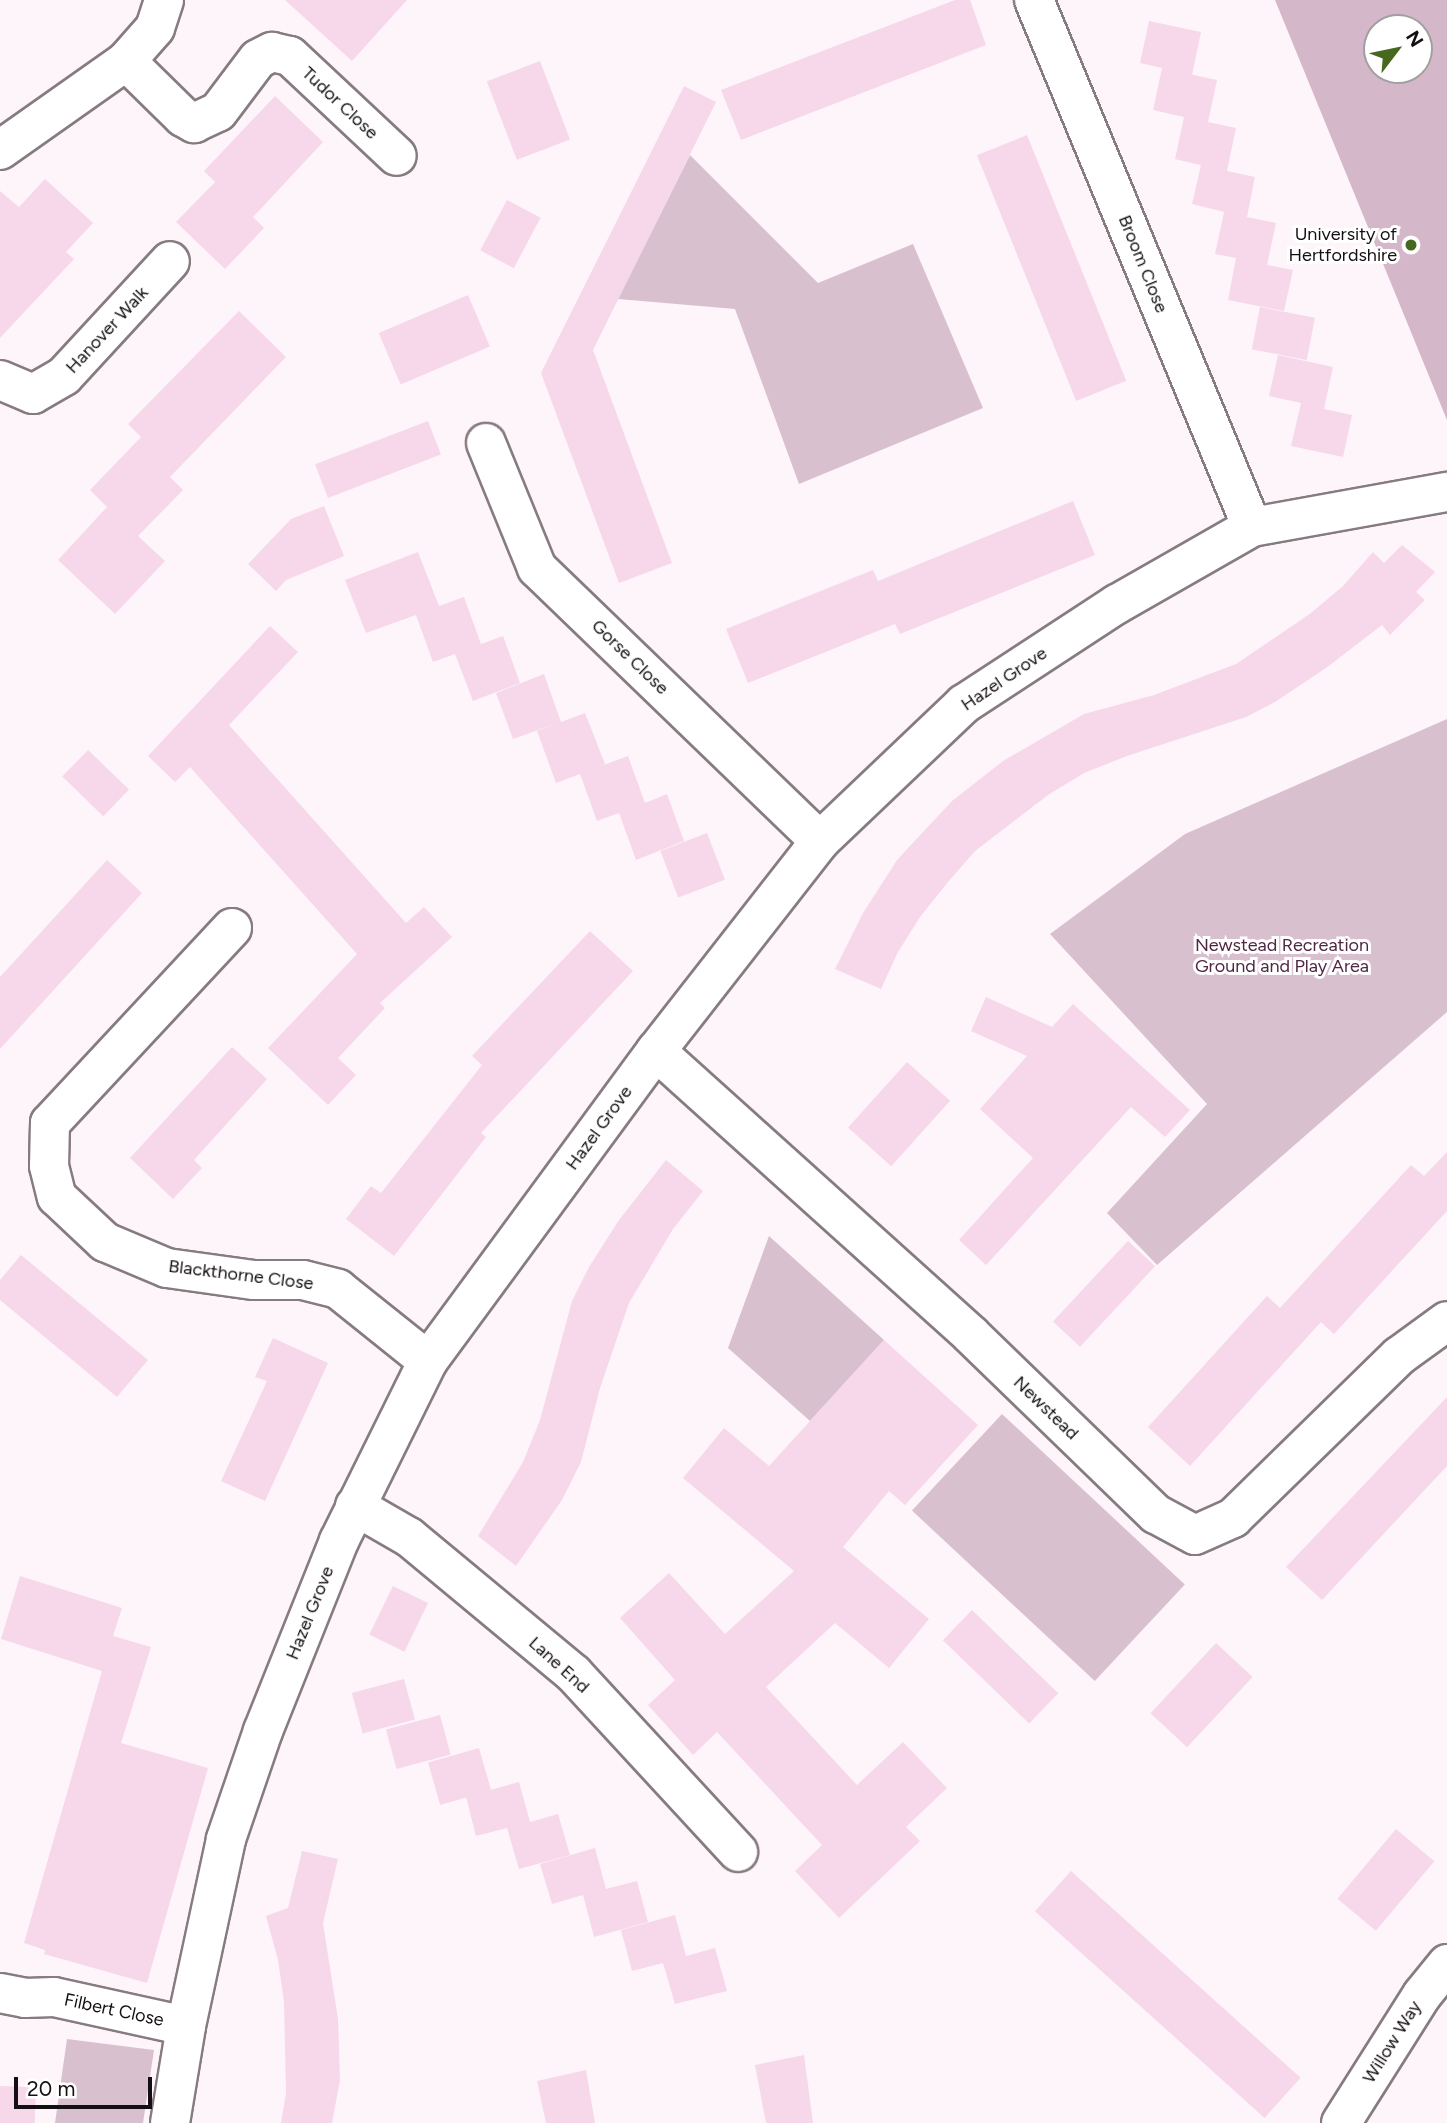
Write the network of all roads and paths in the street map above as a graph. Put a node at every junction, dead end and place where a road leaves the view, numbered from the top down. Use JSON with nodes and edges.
{"nodes":[{"id":1,"x":164,"y":0,"type":"edge"},
{"id":2,"x":1034,"y":0,"type":"edge"},
{"id":3,"x":127,"y":61,"type":"junction"},
{"id":4,"x":0,"y":150,"type":"edge"},
{"id":5,"x":397,"y":156,"type":"dead end"},
{"id":6,"x":170,"y":261,"type":"dead end"},
{"id":7,"x":0,"y":380,"type":"edge"},
{"id":8,"x":486,"y":443,"type":"dead end"},
{"id":9,"x":1447,"y":492,"type":"edge"},
{"id":10,"x":1252,"y":527,"type":"junction"},
{"id":11,"x":820,"y":841,"type":"junction"},
{"id":12,"x":232,"y":928,"type":"dead end"},
{"id":13,"x":656,"y":1051,"type":"junction"},
{"id":14,"x":1447,"y":1321,"type":"edge"},
{"id":15,"x":428,"y":1361,"type":"junction"},
{"id":16,"x":355,"y":1506,"type":"junction"},
{"id":17,"x":738,"y":1852,"type":"dead end"},
{"id":18,"x":1447,"y":1964,"type":"edge"},
{"id":19,"x":0,"y":1993,"type":"edge"},
{"id":20,"x":186,"y":2026,"type":"junction"},
{"id":21,"x":170,"y":2123,"type":"edge"},
{"id":22,"x":1341,"y":2123,"type":"edge"}],
"edges":[{"from":1,"to":3,"type":"street"},
{"from":2,"to":10,"type":"street","name":"Broom Close"},
{"from":3,"to":4,"type":"street"},
{"from":3,"to":5,"type":"street","name":"Tudor Close"},
{"from":6,"to":7,"type":"street","name":"Hanover Walk"},
{"from":8,"to":11,"type":"street","name":"Gorse Close"},
{"from":9,"to":10,"type":"street","name":"Hazel Grove"},
{"from":10,"to":11,"type":"street","name":"Hazel Grove"},
{"from":11,"to":13,"type":"street","name":"Hazel Grove"},
{"from":12,"to":15,"type":"street","name":"Blackthorne Close"},
{"from":13,"to":14,"type":"street","name":"Newstead"},
{"from":13,"to":15,"type":"street","name":"Hazel Grove"},
{"from":15,"to":16,"type":"street","name":"Hazel Grove"},
{"from":16,"to":17,"type":"street","name":"Lane End"},
{"from":16,"to":20,"type":"street","name":"Hazel Grove"},
{"from":18,"to":22,"type":"street","name":"Willow Way"},
{"from":19,"to":20,"type":"street","name":"Filbert Close"},
{"from":20,"to":21,"type":"street","name":"Hazel Grove"}]}
